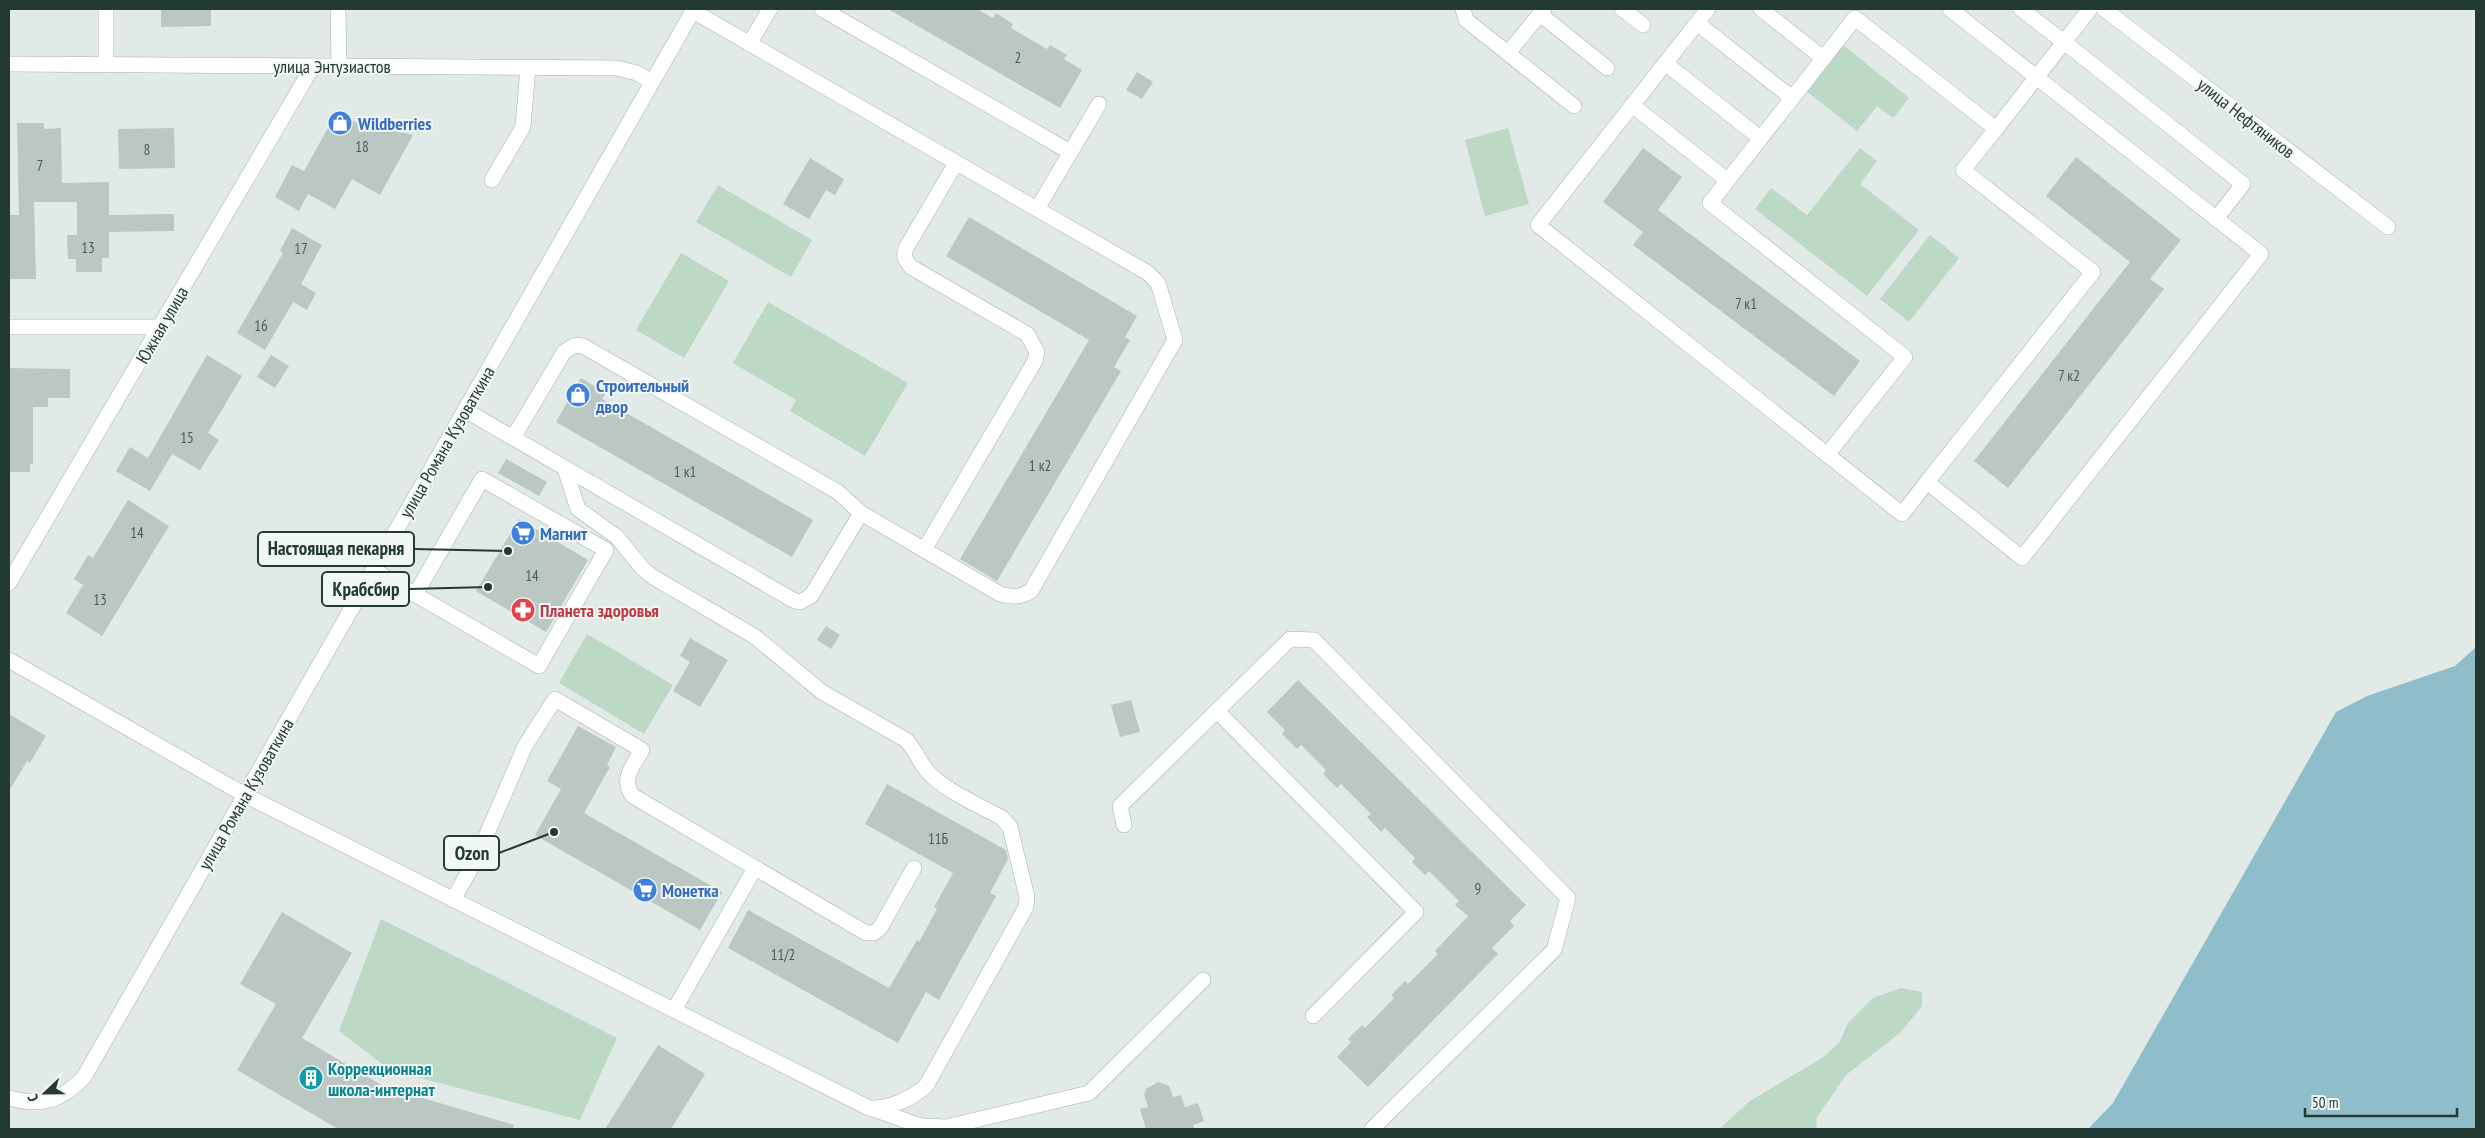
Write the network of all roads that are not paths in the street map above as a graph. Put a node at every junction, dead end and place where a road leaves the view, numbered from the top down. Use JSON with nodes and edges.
{"nodes":[{"id":1,"x":106,"y":9,"type":"edge"},
{"id":2,"x":338,"y":9,"type":"edge"},
{"id":3,"x":770,"y":9,"type":"edge"},
{"id":4,"x":822,"y":9,"type":"edge"},
{"id":5,"x":1463,"y":9,"type":"edge"},
{"id":6,"x":1622,"y":9,"type":"edge"},
{"id":7,"x":1708,"y":9,"type":"edge"},
{"id":8,"x":1761,"y":9,"type":"edge"},
{"id":9,"x":1950,"y":9,"type":"edge"},
{"id":10,"x":2021,"y":9,"type":"edge"},
{"id":11,"x":2090,"y":9,"type":"edge"},
{"id":12,"x":2104,"y":9,"type":"edge"},
{"id":13,"x":693,"y":10,"type":"edge"},
{"id":14,"x":1542,"y":11,"type":"edge"},
{"id":15,"x":1849,"y":13,"type":"edge"},
{"id":16,"x":1697,"y":23,"type":"junction"},
{"id":17,"x":1642,"y":25,"type":"dead end"},
{"id":18,"x":2064,"y":42,"type":"junction"},
{"id":19,"x":749,"y":44,"type":"junction"},
{"id":20,"x":1508,"y":53,"type":"junction"},
{"id":21,"x":1823,"y":58,"type":"junction"},
{"id":22,"x":1665,"y":63,"type":"junction"},
{"id":23,"x":9,"y":64,"type":"edge"},
{"id":24,"x":106,"y":65,"type":"junction"},
{"id":25,"x":313,"y":66,"type":"junction"},
{"id":26,"x":339,"y":66,"type":"junction"},
{"id":27,"x":528,"y":67,"type":"junction"},
{"id":28,"x":1607,"y":68,"type":"dead end"},
{"id":29,"x":2037,"y":77,"type":"junction"},
{"id":30,"x":652,"y":82,"type":"junction"},
{"id":31,"x":1792,"y":98,"type":"junction"},
{"id":32,"x":1098,"y":104,"type":"dead end"},
{"id":33,"x":1632,"y":105,"type":"junction"},
{"id":34,"x":1574,"y":106,"type":"dead end"},
{"id":35,"x":1996,"y":129,"type":"junction"},
{"id":36,"x":1760,"y":138,"type":"junction"},
{"id":37,"x":1070,"y":152,"type":"junction"},
{"id":38,"x":956,"y":163,"type":"junction"},
{"id":39,"x":492,"y":180,"type":"dead end"},
{"id":40,"x":1727,"y":180,"type":"junction"},
{"id":41,"x":1037,"y":209,"type":"junction"},
{"id":42,"x":2216,"y":219,"type":"junction"},
{"id":43,"x":2388,"y":227,"type":"dead end"},
{"id":44,"x":9,"y":327,"type":"edge"},
{"id":45,"x":161,"y":327,"type":"junction"},
{"id":46,"x":465,"y":410,"type":"junction"},
{"id":47,"x":513,"y":438,"type":"junction"},
{"id":48,"x":1827,"y":455,"type":"junction"},
{"id":49,"x":565,"y":469,"type":"junction"},
{"id":50,"x":1927,"y":482,"type":"junction"},
{"id":51,"x":861,"y":513,"type":"junction"},
{"id":52,"x":924,"y":550,"type":"junction"},
{"id":53,"x":373,"y":570,"type":"junction"},
{"id":54,"x":9,"y":583,"type":"edge"},
{"id":55,"x":415,"y":594,"type":"junction"},
{"id":56,"x":9,"y":660,"type":"edge"},
{"id":57,"x":1217,"y":711,"type":"junction"},
{"id":58,"x":245,"y":795,"type":"junction"},
{"id":59,"x":1124,"y":825,"type":"dead end"},
{"id":60,"x":755,"y":868,"type":"junction"},
{"id":61,"x":914,"y":868,"type":"dead end"},
{"id":62,"x":453,"y":900,"type":"junction"},
{"id":63,"x":1203,"y":980,"type":"dead end"},
{"id":64,"x":674,"y":1010,"type":"junction"},
{"id":65,"x":1313,"y":1016,"type":"dead end"},
{"id":66,"x":9,"y":1098,"type":"edge"},
{"id":67,"x":869,"y":1108,"type":"junction"},
{"id":68,"x":1372,"y":1129,"type":"edge"}],
"edges":[{"from":1,"to":24,"type":"street"},
{"from":2,"to":26,"type":"street"},
{"from":3,"to":19,"type":"street"},
{"from":4,"to":37,"type":"street"},
{"from":5,"to":20,"type":"street"},
{"from":6,"to":17,"type":"street"},
{"from":7,"to":16,"type":"street"},
{"from":8,"to":21,"type":"street"},
{"from":9,"to":29,"type":"street"},
{"from":10,"to":18,"type":"street"},
{"from":11,"to":18,"type":"street"},
{"from":12,"to":43,"type":"street","name":"улица Нефтяников"},
{"from":13,"to":19,"type":"street"},
{"from":13,"to":30,"type":"street","name":"улица Романа Кузоваткина"},
{"from":14,"to":20,"type":"street"},
{"from":14,"to":28,"type":"street"},
{"from":15,"to":21,"type":"street"},
{"from":15,"to":35,"type":"street"},
{"from":16,"to":22,"type":"street"},
{"from":16,"to":31,"type":"street"},
{"from":18,"to":29,"type":"street"},
{"from":18,"to":42,"type":"street"},
{"from":19,"to":38,"type":"street"},
{"from":20,"to":34,"type":"street"},
{"from":21,"to":31,"type":"street"},
{"from":22,"to":33,"type":"street"},
{"from":22,"to":36,"type":"street"},
{"from":23,"to":24,"type":"street","name":"улица Энтузиастов"},
{"from":24,"to":25,"type":"street","name":"улица Энтузиастов"},
{"from":25,"to":26,"type":"street","name":"улица Энтузиастов"},
{"from":25,"to":45,"type":"street","name":"Южная улица"},
{"from":26,"to":27,"type":"street","name":"улица Энтузиастов"},
{"from":27,"to":30,"type":"street","name":"улица Энтузиастов"},
{"from":27,"to":39,"type":"street"},
{"from":29,"to":35,"type":"street"},
{"from":29,"to":42,"type":"street"},
{"from":30,"to":46,"type":"street","name":"улица Романа Кузоваткина"},
{"from":31,"to":36,"type":"street"},
{"from":32,"to":37,"type":"street"},
{"from":33,"to":40,"type":"street"},
{"from":33,"to":48,"type":"street"},
{"from":35,"to":50,"type":"street"},
{"from":36,"to":40,"type":"street"},
{"from":37,"to":41,"type":"street"},
{"from":38,"to":41,"type":"street"},
{"from":38,"to":52,"type":"street"},
{"from":40,"to":48,"type":"street"},
{"from":41,"to":52,"type":"street"},
{"from":42,"to":50,"type":"street"},
{"from":44,"to":45,"type":"street"},
{"from":45,"to":54,"type":"street","name":"Южная улица"},
{"from":46,"to":47,"type":"street"},
{"from":46,"to":53,"type":"street","name":"улица Романа Кузоваткина"},
{"from":47,"to":49,"type":"street"},
{"from":47,"to":51,"type":"street"},
{"from":48,"to":50,"type":"street"},
{"from":49,"to":51,"type":"street"},
{"from":49,"to":67,"type":"street"},
{"from":51,"to":52,"type":"street"},
{"from":53,"to":55,"type":"street"},
{"from":53,"to":58,"type":"street","name":"улица Романа Кузоваткина"},
{"from":55,"to":55,"type":"street"},
{"from":56,"to":58,"type":"street"},
{"from":57,"to":59,"type":"street"},
{"from":57,"to":65,"type":"street"},
{"from":57,"to":68,"type":"street"},
{"from":58,"to":62,"type":"street"},
{"from":58,"to":66,"type":"street","name":"улица Романа Кузоваткина"},
{"from":60,"to":61,"type":"street"},
{"from":60,"to":62,"type":"street"},
{"from":60,"to":64,"type":"street"},
{"from":62,"to":64,"type":"street"},
{"from":63,"to":67,"type":"street"},
{"from":64,"to":67,"type":"street"}]}
